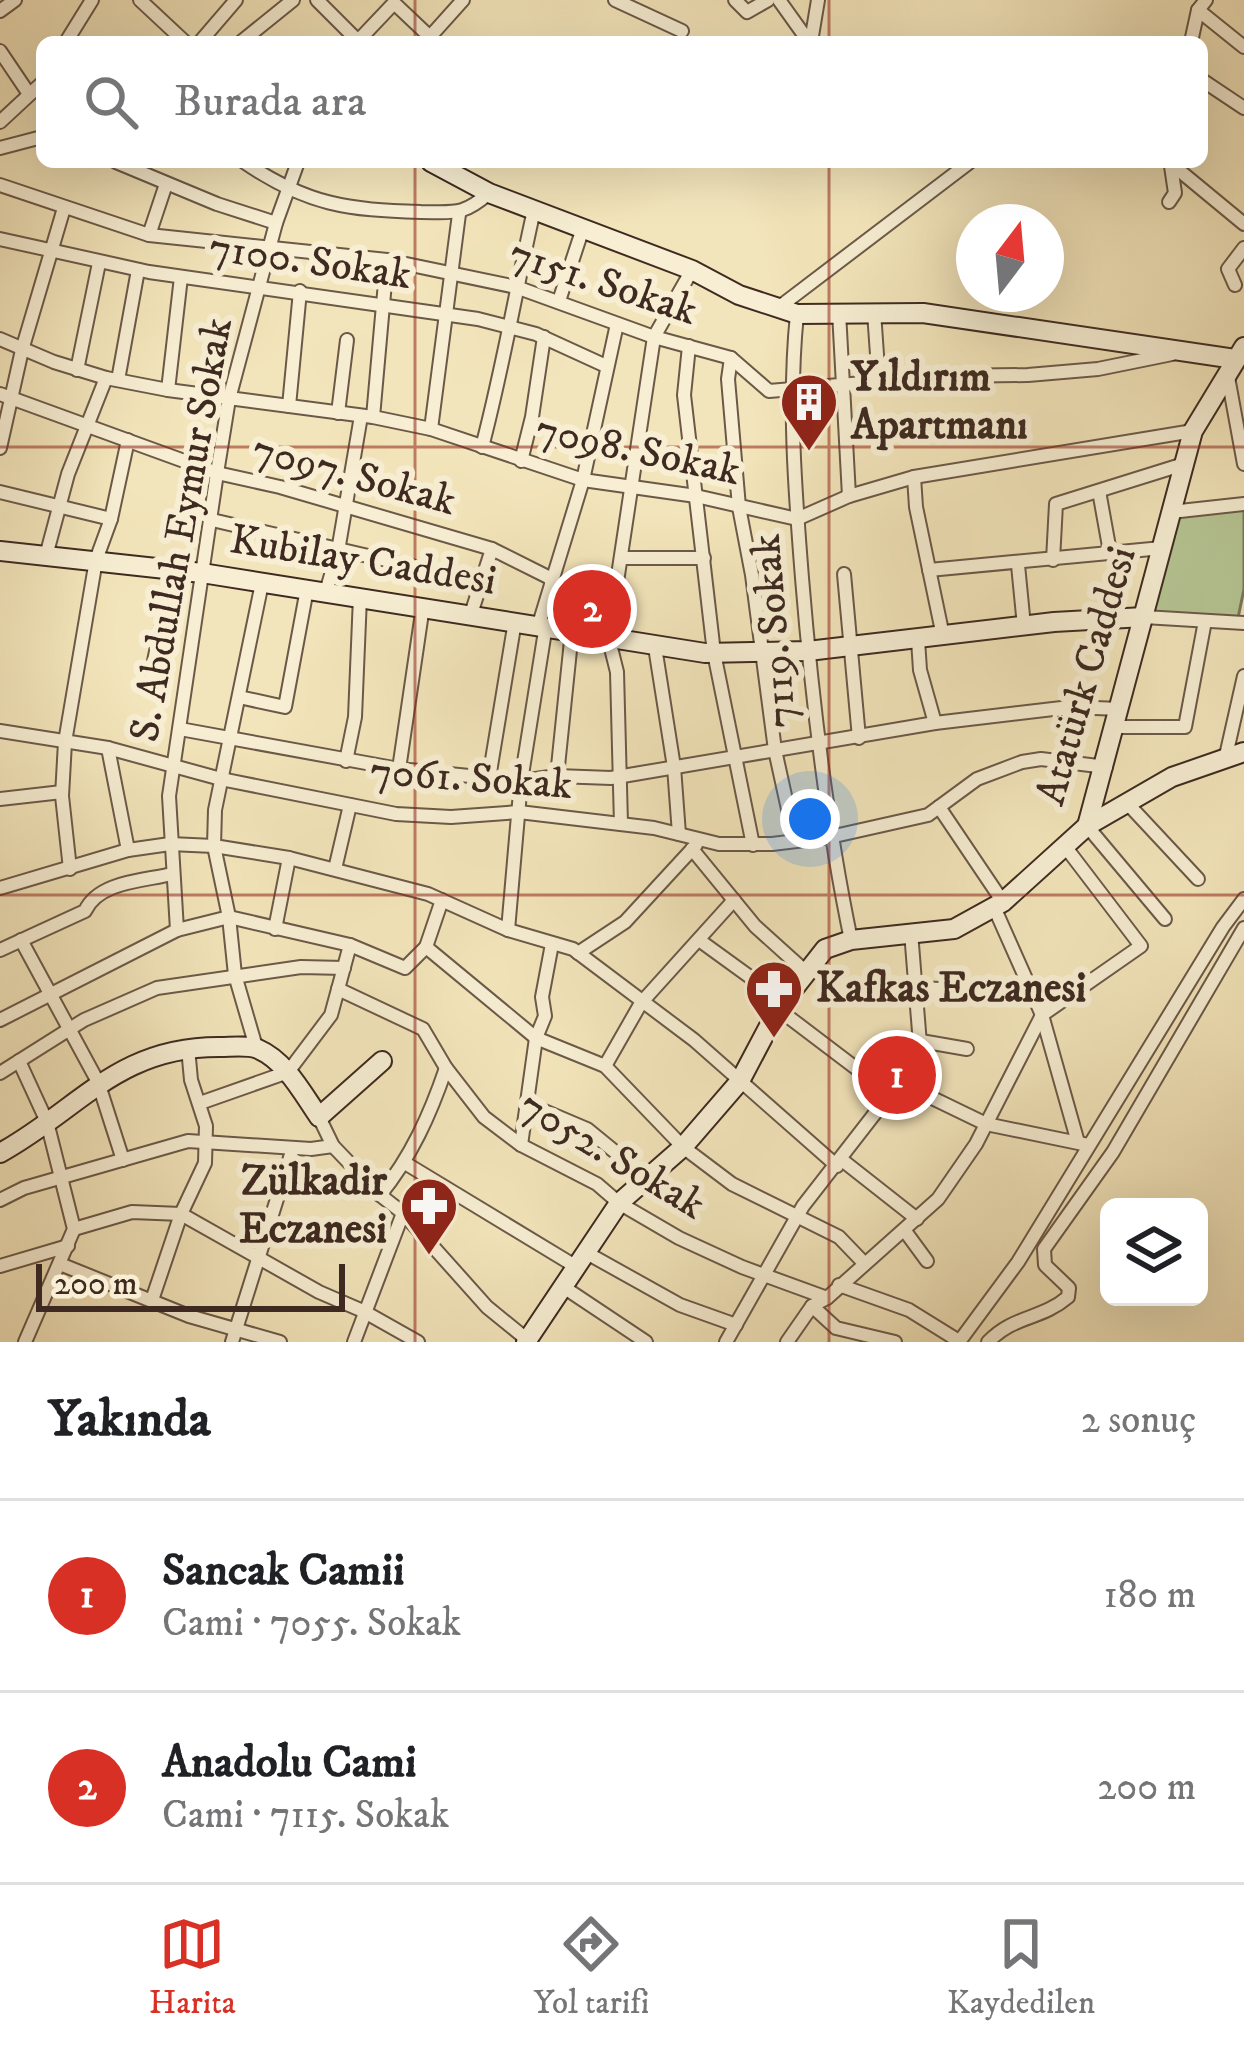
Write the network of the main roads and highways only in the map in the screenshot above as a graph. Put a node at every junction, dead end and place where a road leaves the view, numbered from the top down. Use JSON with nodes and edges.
{"nodes":[{"id":1,"x":442,"y":168,"type":"edge"},
{"id":2,"x":1235,"y":359,"type":"edge"},
{"id":3,"x":0,"y":551,"type":"edge"},
{"id":4,"x":1144,"y":617,"type":"junction"},
{"id":5,"x":1244,"y":752,"type":"edge"},
{"id":6,"x":1087,"y":826,"type":"junction"},
{"id":7,"x":382,"y":1061,"type":"dead end"},
{"id":8,"x":0,"y":1153,"type":"edge"},
{"id":9,"x":528,"y":1341,"type":"edge"}],
"edges":[{"from":1,"to":2,"type":"main road"},
{"from":2,"to":4,"type":"main road","name":"Atatürk Caddesi"},
{"from":3,"to":4,"type":"main road","name":"Kubilay Caddesi"},
{"from":4,"to":6,"type":"main road","name":"Atatürk Caddesi"},
{"from":5,"to":6,"type":"main road"},
{"from":6,"to":9,"type":"main road","name":"Atatürk Caddesi"},
{"from":7,"to":8,"type":"main road"}]}
